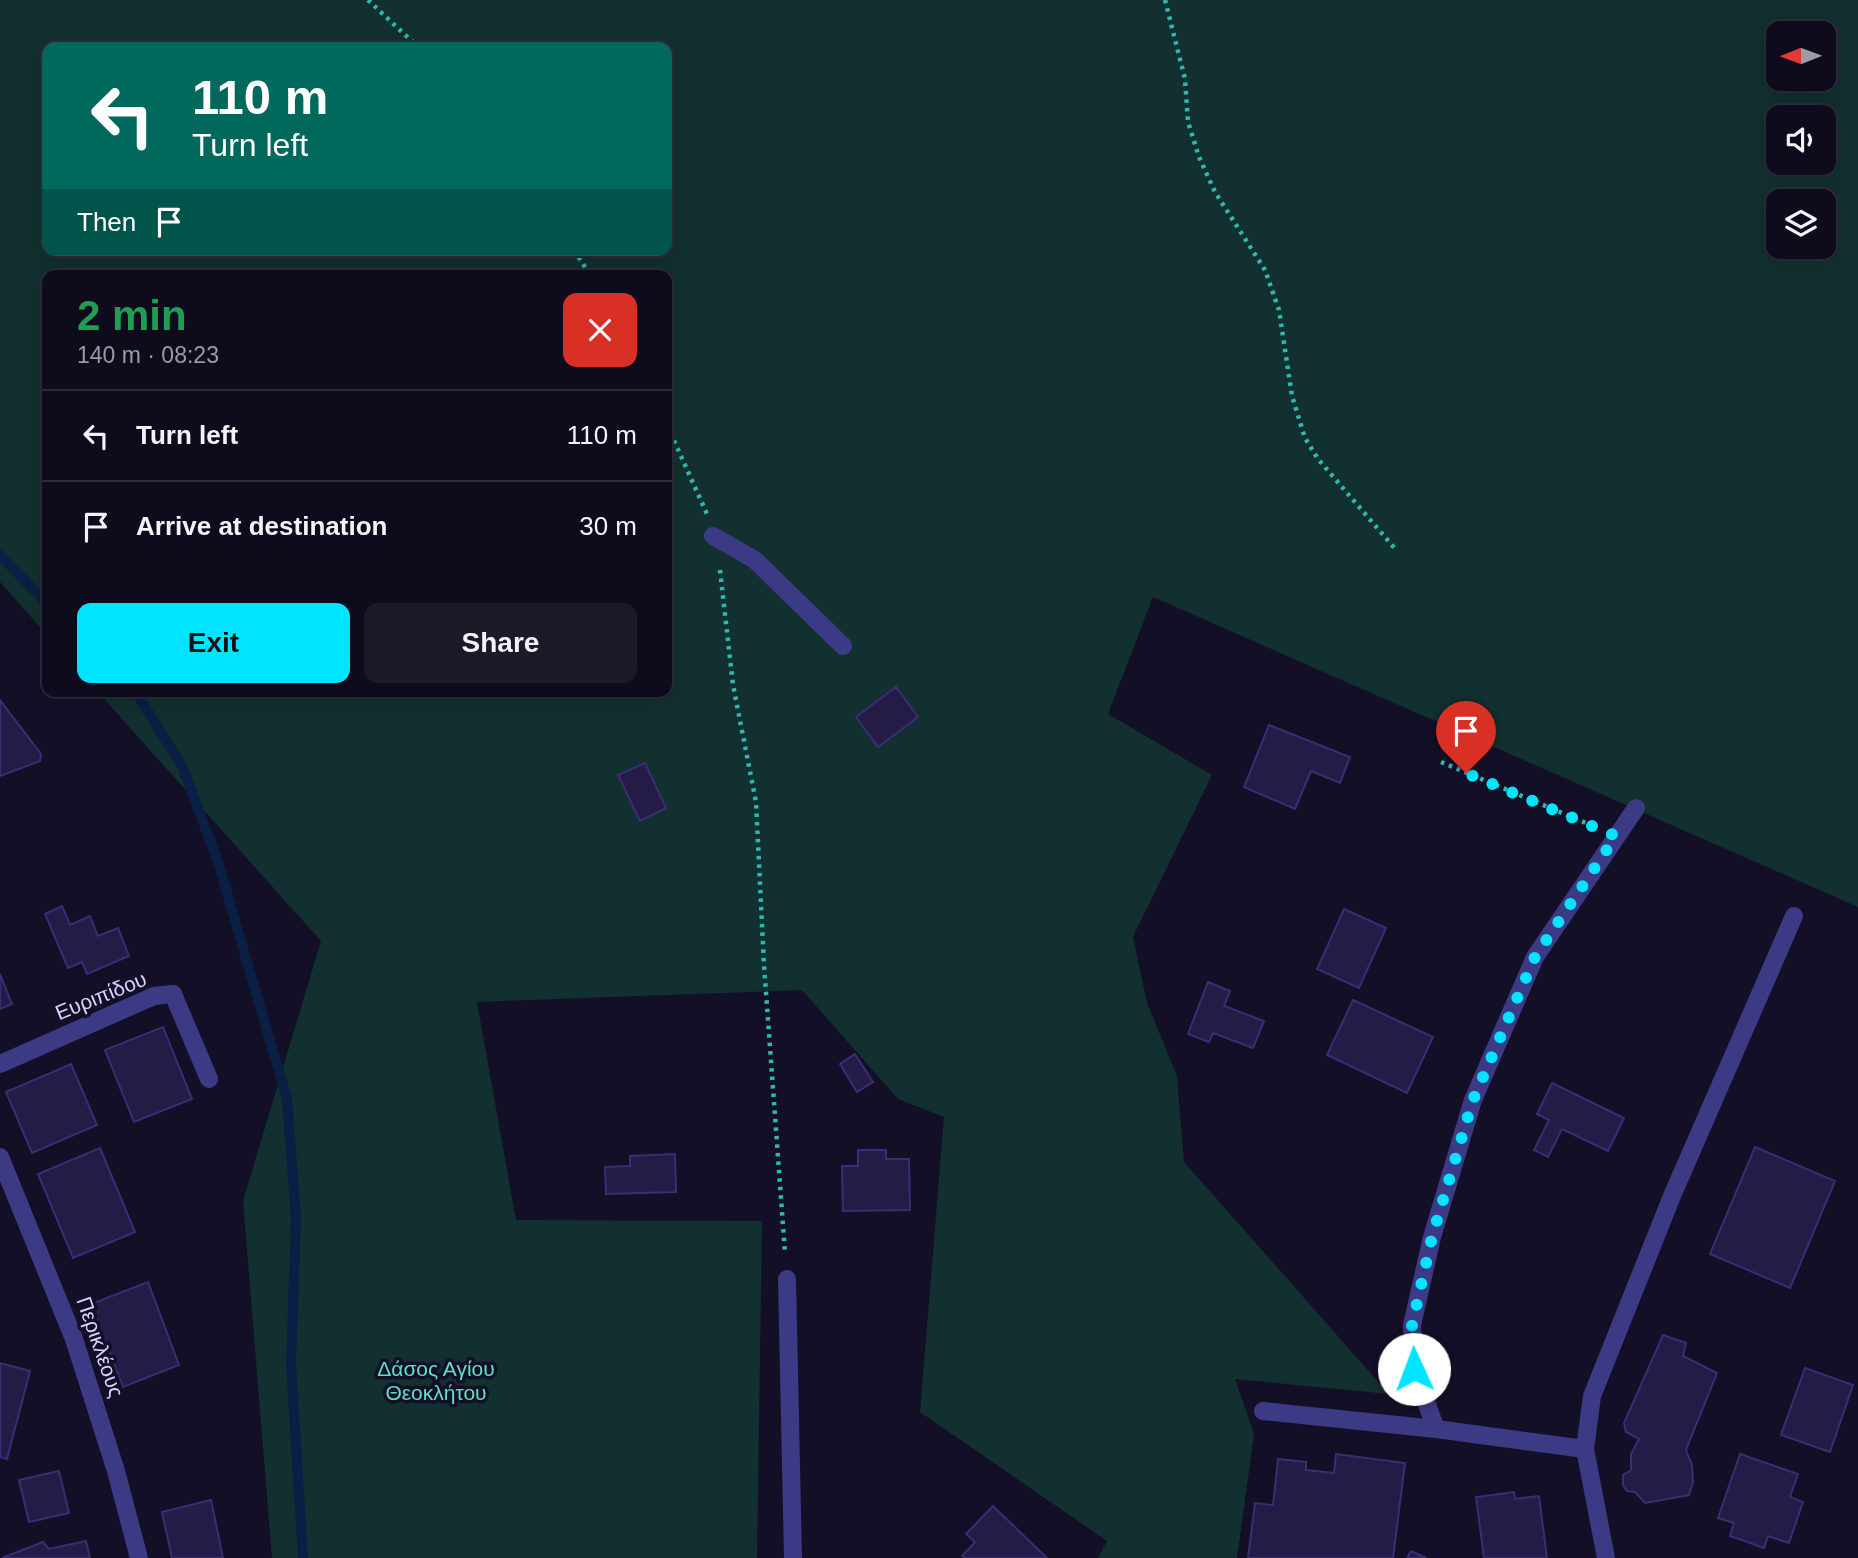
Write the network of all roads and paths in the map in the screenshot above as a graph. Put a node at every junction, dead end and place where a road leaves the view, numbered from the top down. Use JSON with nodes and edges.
{"nodes":[{"id":1,"x":368,"y":0,"type":"edge"},
{"id":2,"x":1165,"y":0,"type":"edge"},
{"id":3,"x":413,"y":42,"type":"edge"},
{"id":4,"x":672,"y":436,"type":"edge"},
{"id":5,"x":713,"y":536,"type":"junction"},
{"id":6,"x":1397,"y":551,"type":"dead end"},
{"id":7,"x":843,"y":646,"type":"dead end"},
{"id":8,"x":1441,"y":762,"type":"dead end"},
{"id":9,"x":1636,"y":808,"type":"dead end"},
{"id":10,"x":1616,"y":836,"type":"junction"},
{"id":11,"x":1794,"y":916,"type":"dead end"},
{"id":12,"x":0,"y":1064,"type":"edge"},
{"id":13,"x":209,"y":1079,"type":"dead end"},
{"id":14,"x":0,"y":1157,"type":"edge"},
{"id":15,"x":787,"y":1279,"type":"joint"},
{"id":16,"x":1263,"y":1410,"type":"dead end"},
{"id":17,"x":1436,"y":1429,"type":"junction"},
{"id":18,"x":1585,"y":1449,"type":"junction"},
{"id":19,"x":138,"y":1558,"type":"edge"},
{"id":20,"x":793,"y":1558,"type":"edge"},
{"id":21,"x":1606,"y":1558,"type":"edge"}],
"edges":[{"from":1,"to":3,"type":"path"},
{"from":2,"to":6,"type":"path"},
{"from":4,"to":5,"type":"path"},
{"from":5,"to":7,"type":"street"},
{"from":5,"to":15,"type":"path"},
{"from":8,"to":10,"type":"path"},
{"from":9,"to":10,"type":"street"},
{"from":10,"to":17,"type":"street"},
{"from":11,"to":18,"type":"street"},
{"from":12,"to":13,"type":"street","name":"Ευριπίδου"},
{"from":14,"to":19,"type":"street","name":"Περικλέους"},
{"from":15,"to":20,"type":"street"},
{"from":16,"to":17,"type":"street"},
{"from":17,"to":18,"type":"street"},
{"from":18,"to":21,"type":"street"}]}
